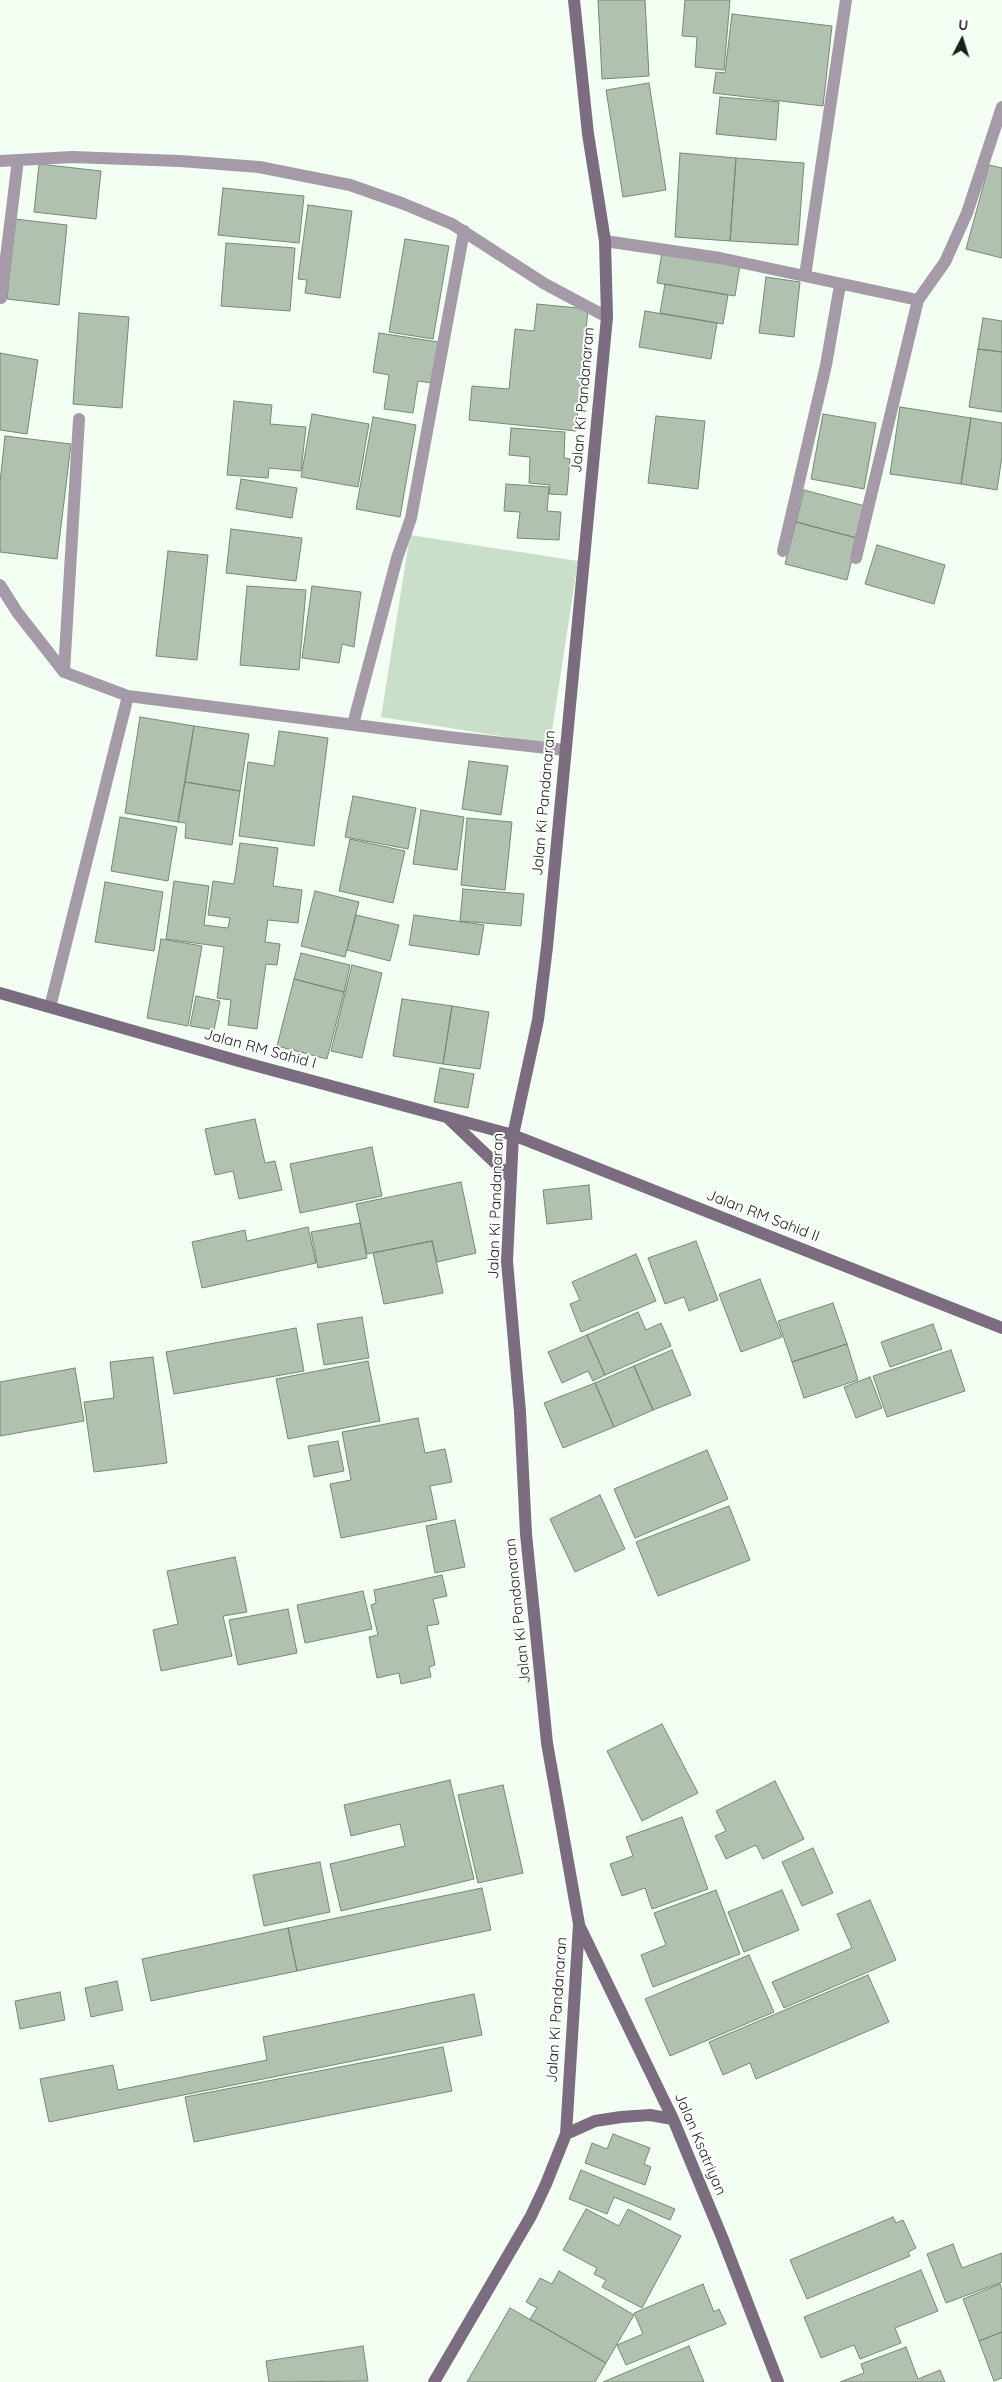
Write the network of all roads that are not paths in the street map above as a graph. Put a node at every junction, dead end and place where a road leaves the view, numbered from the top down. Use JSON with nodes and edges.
{"nodes":[{"id":1,"x":574,"y":0,"type":"edge"},
{"id":2,"x":846,"y":0,"type":"edge"},
{"id":3,"x":1002,"y":107,"type":"edge"},
{"id":4,"x":18,"y":160,"type":"junction"},
{"id":5,"x":0,"y":161,"type":"edge"},
{"id":6,"x":464,"y":230,"type":"junction"},
{"id":7,"x":605,"y":240,"type":"junction"},
{"id":8,"x":805,"y":276,"type":"junction"},
{"id":9,"x":840,"y":285,"type":"junction"},
{"id":10,"x":0,"y":298,"type":"edge"},
{"id":11,"x":918,"y":300,"type":"junction"},
{"id":12,"x":607,"y":317,"type":"junction"},
{"id":13,"x":79,"y":419,"type":"dead end"},
{"id":14,"x":783,"y":551,"type":"dead end"},
{"id":15,"x":856,"y":558,"type":"dead end"},
{"id":16,"x":0,"y":585,"type":"edge"},
{"id":17,"x":64,"y":672,"type":"junction"},
{"id":18,"x":128,"y":696,"type":"junction"},
{"id":19,"x":353,"y":724,"type":"junction"},
{"id":20,"x":565,"y":750,"type":"junction"},
{"id":21,"x":0,"y":993,"type":"edge"},
{"id":22,"x":50,"y":1007,"type":"junction"},
{"id":23,"x":448,"y":1117,"type":"junction"},
{"id":24,"x":513,"y":1135,"type":"junction"},
{"id":25,"x":510,"y":1178,"type":"junction"},
{"id":26,"x":1002,"y":1328,"type":"edge"},
{"id":27,"x":579,"y":1924,"type":"junction"},
{"id":28,"x":673,"y":2120,"type":"junction"},
{"id":29,"x":566,"y":2134,"type":"junction"},
{"id":30,"x":434,"y":2382,"type":"edge"},
{"id":31,"x":778,"y":2382,"type":"edge"}],
"edges":[{"from":1,"to":7,"type":"main road","name":"Jalan Ki Pandanaran"},
{"from":2,"to":8,"type":"street"},
{"from":3,"to":11,"type":"street"},
{"from":4,"to":5,"type":"street"},
{"from":4,"to":6,"type":"street"},
{"from":4,"to":10,"type":"street"},
{"from":6,"to":12,"type":"street"},
{"from":6,"to":19,"type":"street"},
{"from":7,"to":8,"type":"street"},
{"from":7,"to":12,"type":"main road","name":"Jalan Ki Pandanaran"},
{"from":8,"to":9,"type":"street"},
{"from":9,"to":11,"type":"street"},
{"from":9,"to":14,"type":"street"},
{"from":11,"to":15,"type":"street"},
{"from":12,"to":20,"type":"main road","name":"Jalan Ki Pandanaran"},
{"from":13,"to":17,"type":"street"},
{"from":16,"to":17,"type":"street"},
{"from":17,"to":18,"type":"street"},
{"from":18,"to":19,"type":"street"},
{"from":18,"to":22,"type":"street"},
{"from":19,"to":20,"type":"street"},
{"from":20,"to":24,"type":"main road","name":"Jalan Ki Pandanaran"},
{"from":21,"to":22,"type":"main road","name":"Jalan RM Sahid I"},
{"from":22,"to":23,"type":"main road","name":"Jalan RM Sahid I"},
{"from":23,"to":24,"type":"main road","name":"Jalan RM Sahid I"},
{"from":23,"to":25,"type":"main road"},
{"from":24,"to":25,"type":"main road","name":"Jalan Ki Pandanaran"},
{"from":24,"to":26,"type":"main road","name":"Jalan RM Sahid II"},
{"from":25,"to":27,"type":"main road","name":"Jalan Ki Pandanaran"},
{"from":27,"to":28,"type":"main road","name":"Jalan Ksatriyan"},
{"from":27,"to":29,"type":"main road","name":"Jalan Ki Pandanaran"},
{"from":28,"to":29,"type":"main road"},
{"from":28,"to":31,"type":"main road","name":"Jalan Ksatriyan"},
{"from":29,"to":30,"type":"main road","name":"Jalan Ki Pandanaran"}]}
